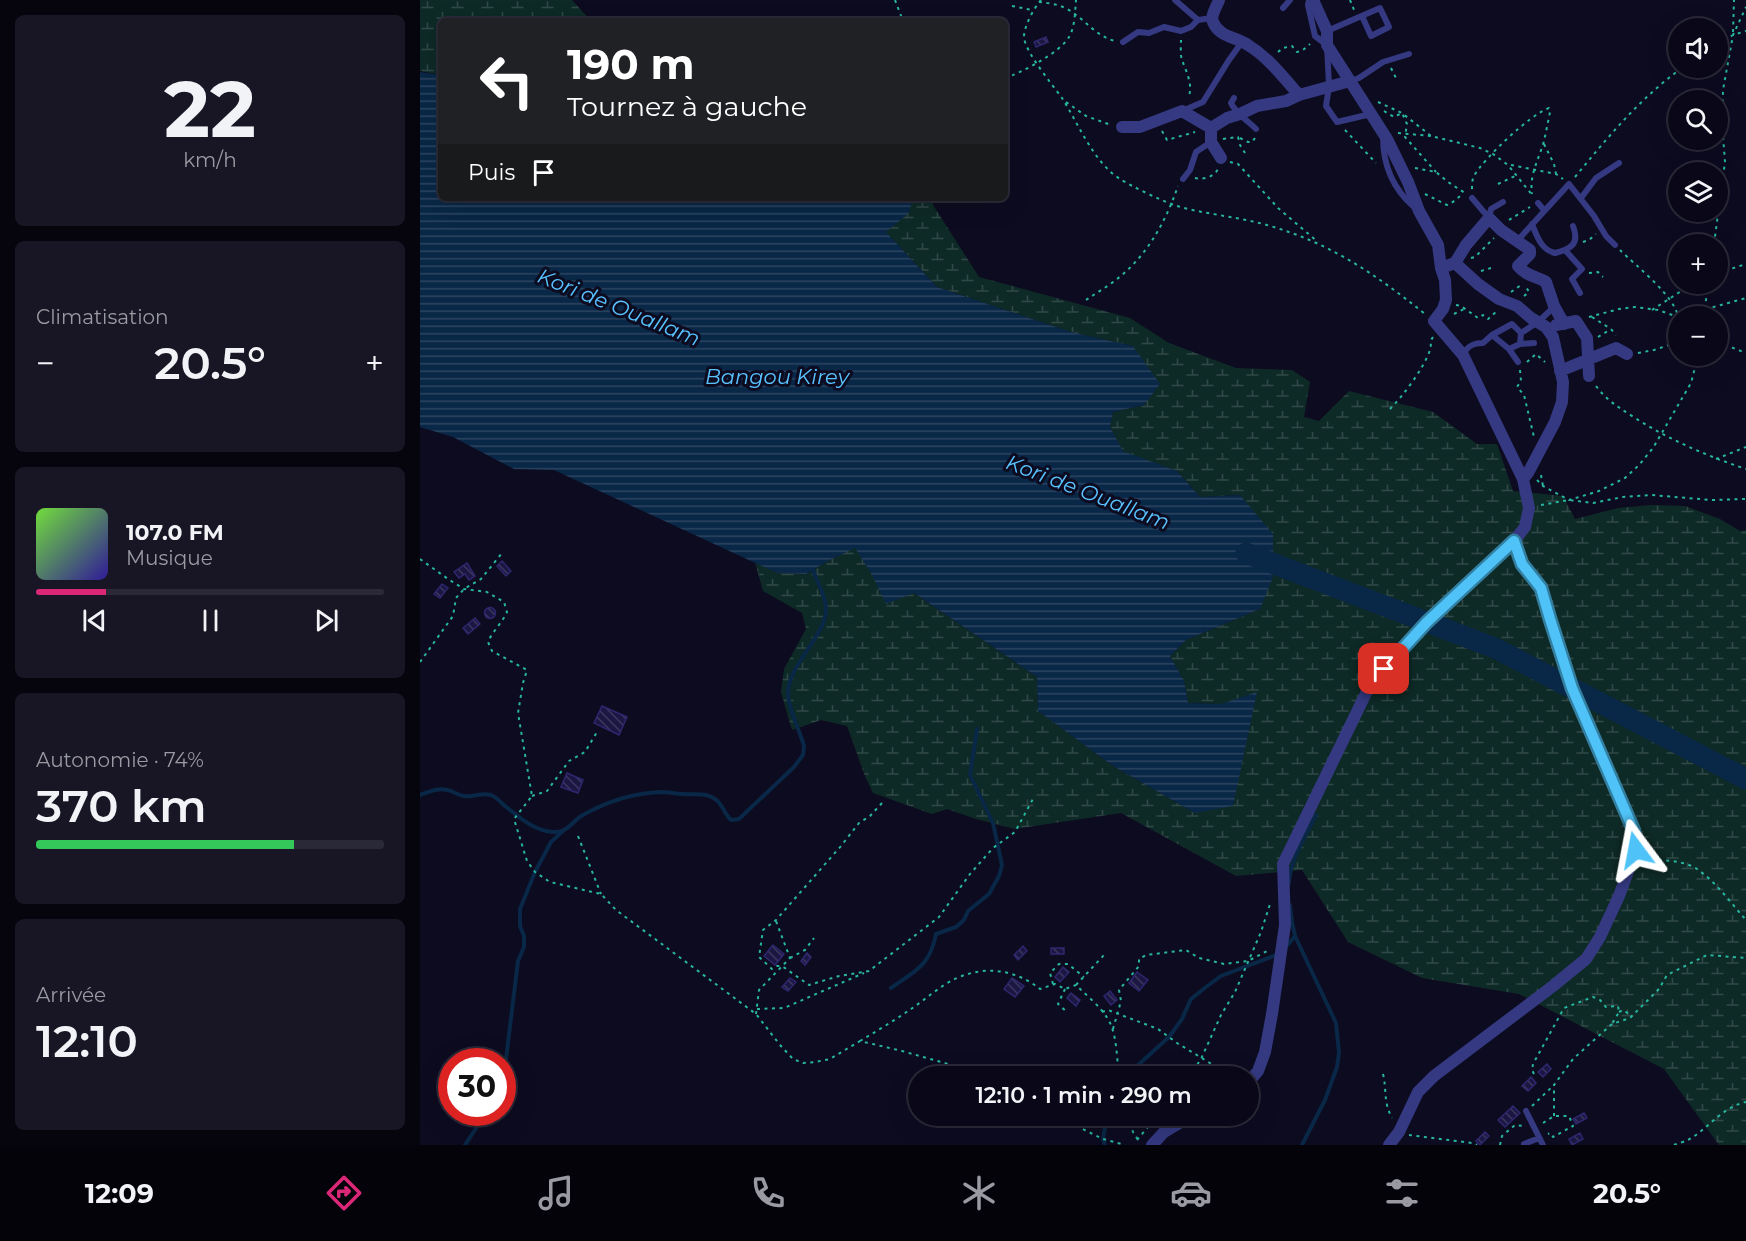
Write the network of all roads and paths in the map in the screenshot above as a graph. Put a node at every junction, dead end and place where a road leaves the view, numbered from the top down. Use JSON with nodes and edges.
{"nodes":[{"id":1,"x":894,"y":0,"type":"edge"},
{"id":2,"x":1076,"y":0,"type":"edge"},
{"id":3,"x":1174,"y":0,"type":"edge"},
{"id":4,"x":1219,"y":0,"type":"edge"},
{"id":5,"x":1290,"y":0,"type":"edge"},
{"id":6,"x":1311,"y":0,"type":"edge"},
{"id":7,"x":1734,"y":0,"type":"edge"},
{"id":8,"x":1040,"y":1,"type":"edge"},
{"id":9,"x":1012,"y":6,"type":"dead end"},
{"id":10,"x":1746,"y":7,"type":"edge"},
{"id":11,"x":1283,"y":8,"type":"dead end"},
{"id":12,"x":1032,"y":10,"type":"junction"},
{"id":13,"x":1075,"y":14,"type":"junction"},
{"id":14,"x":1362,"y":16,"type":"junction"},
{"id":15,"x":902,"y":18,"type":"edge"},
{"id":16,"x":1212,"y":18,"type":"junction"},
{"id":17,"x":1198,"y":20,"type":"junction"},
{"id":18,"x":1327,"y":31,"type":"junction"},
{"id":19,"x":1746,"y":31,"type":"edge"},
{"id":20,"x":1181,"y":32,"type":"junction"},
{"id":21,"x":1733,"y":35,"type":"junction"},
{"id":22,"x":1315,"y":36,"type":"junction"},
{"id":23,"x":1728,"y":38,"type":"edge"},
{"id":24,"x":1123,"y":42,"type":"joint"},
{"id":25,"x":1242,"y":42,"type":"junction"},
{"id":26,"x":1327,"y":45,"type":"junction"},
{"id":27,"x":1409,"y":54,"type":"dead end"},
{"id":28,"x":1269,"y":60,"type":"junction"},
{"id":29,"x":1387,"y":61,"type":"junction"},
{"id":30,"x":1036,"y":63,"type":"junction"},
{"id":31,"x":1008,"y":77,"type":"edge"},
{"id":32,"x":1669,"y":78,"type":"edge"},
{"id":33,"x":1397,"y":80,"type":"dead end"},
{"id":34,"x":1350,"y":81,"type":"junction"},
{"id":35,"x":1329,"y":86,"type":"junction"},
{"id":36,"x":1299,"y":95,"type":"junction"},
{"id":37,"x":1233,"y":98,"type":"dead end"},
{"id":38,"x":1063,"y":101,"type":"junction"},
{"id":39,"x":1182,"y":111,"type":"junction"},
{"id":40,"x":1402,"y":113,"type":"junction"},
{"id":41,"x":1240,"y":114,"type":"junction"},
{"id":42,"x":1371,"y":114,"type":"junction"},
{"id":43,"x":1156,"y":121,"type":"junction"},
{"id":44,"x":1337,"y":122,"type":"junction"},
{"id":45,"x":1122,"y":127,"type":"joint"},
{"id":46,"x":1211,"y":128,"type":"junction"},
{"id":47,"x":1256,"y":129,"type":"joint"},
{"id":48,"x":1383,"y":132,"type":"junction"},
{"id":49,"x":1405,"y":134,"type":"junction"},
{"id":50,"x":1431,"y":136,"type":"junction"},
{"id":51,"x":1240,"y":138,"type":"junction"},
{"id":52,"x":1211,"y":142,"type":"junction"},
{"id":53,"x":1543,"y":143,"type":"junction"},
{"id":54,"x":1245,"y":153,"type":"dead end"},
{"id":55,"x":1493,"y":154,"type":"junction"},
{"id":56,"x":1221,"y":158,"type":"junction"},
{"id":57,"x":1376,"y":163,"type":"dead end"},
{"id":58,"x":1619,"y":163,"type":"dead end"},
{"id":59,"x":1508,"y":165,"type":"junction"},
{"id":60,"x":1400,"y":166,"type":"junction"},
{"id":61,"x":1190,"y":170,"type":"junction"},
{"id":62,"x":1533,"y":171,"type":"junction"},
{"id":63,"x":1436,"y":172,"type":"junction"},
{"id":64,"x":1556,"y":174,"type":"junction"},
{"id":65,"x":1517,"y":175,"type":"junction"},
{"id":66,"x":1183,"y":178,"type":"joint"},
{"id":67,"x":1408,"y":182,"type":"junction"},
{"id":68,"x":1498,"y":184,"type":"dead end"},
{"id":69,"x":1569,"y":184,"type":"junction"},
{"id":70,"x":1533,"y":196,"type":"junction"},
{"id":71,"x":1472,"y":198,"type":"joint"},
{"id":72,"x":1581,"y":198,"type":"junction"},
{"id":73,"x":1503,"y":202,"type":"dead end"},
{"id":74,"x":1538,"y":203,"type":"joint"},
{"id":75,"x":1172,"y":204,"type":"junction"},
{"id":76,"x":1544,"y":210,"type":"junction"},
{"id":77,"x":1419,"y":211,"type":"junction"},
{"id":78,"x":1489,"y":218,"type":"junction"},
{"id":79,"x":1532,"y":224,"type":"junction"},
{"id":80,"x":1573,"y":226,"type":"dead end"},
{"id":81,"x":1602,"y":228,"type":"junction"},
{"id":82,"x":1715,"y":234,"type":"edge"},
{"id":83,"x":1518,"y":240,"type":"junction"},
{"id":84,"x":1575,"y":241,"type":"junction"},
{"id":85,"x":1320,"y":244,"type":"junction"},
{"id":86,"x":1615,"y":245,"type":"joint"},
{"id":87,"x":1565,"y":250,"type":"junction"},
{"id":88,"x":1455,"y":263,"type":"junction"},
{"id":89,"x":1746,"y":264,"type":"edge"},
{"id":90,"x":1441,"y":268,"type":"junction"},
{"id":91,"x":1582,"y":269,"type":"junction"},
{"id":92,"x":1728,"y":270,"type":"edge"},
{"id":93,"x":1526,"y":274,"type":"junction"},
{"id":94,"x":1603,"y":277,"type":"dead end"},
{"id":95,"x":1580,"y":293,"type":"dead end"},
{"id":96,"x":1677,"y":294,"type":"edge"},
{"id":97,"x":1746,"y":298,"type":"edge"},
{"id":98,"x":1669,"y":299,"type":"junction"},
{"id":99,"x":1086,"y":300,"type":"dead end"},
{"id":100,"x":1446,"y":300,"type":"junction"},
{"id":101,"x":1510,"y":303,"type":"junction"},
{"id":102,"x":1554,"y":306,"type":"junction"},
{"id":103,"x":1674,"y":306,"type":"edge"},
{"id":104,"x":1716,"y":306,"type":"edge"},
{"id":105,"x":1464,"y":309,"type":"junction"},
{"id":106,"x":1652,"y":309,"type":"junction"},
{"id":107,"x":1668,"y":314,"type":"edge"},
{"id":108,"x":1452,"y":315,"type":"dead end"},
{"id":109,"x":1590,"y":317,"type":"junction"},
{"id":110,"x":1570,"y":323,"type":"junction"},
{"id":111,"x":1437,"y":324,"type":"junction"},
{"id":112,"x":1542,"y":324,"type":"junction"},
{"id":113,"x":1521,"y":333,"type":"junction"},
{"id":114,"x":1492,"y":335,"type":"junction"},
{"id":115,"x":1534,"y":343,"type":"dead end"},
{"id":116,"x":1520,"y":344,"type":"junction"},
{"id":117,"x":1668,"y":345,"type":"edge"},
{"id":118,"x":1728,"y":346,"type":"edge"},
{"id":119,"x":1509,"y":349,"type":"junction"},
{"id":120,"x":1622,"y":351,"type":"junction"},
{"id":121,"x":1746,"y":353,"type":"edge"},
{"id":122,"x":1462,"y":355,"type":"junction"},
{"id":123,"x":1588,"y":360,"type":"junction"},
{"id":124,"x":1518,"y":362,"type":"dead end"},
{"id":125,"x":1695,"y":366,"type":"edge"},
{"id":126,"x":1560,"y":371,"type":"junction"},
{"id":127,"x":1589,"y":376,"type":"joint"},
{"id":128,"x":1390,"y":409,"type":"dead end"},
{"id":129,"x":1661,"y":435,"type":"junction"},
{"id":130,"x":1746,"y":447,"type":"edge"},
{"id":131,"x":1538,"y":453,"type":"junction"},
{"id":132,"x":1716,"y":459,"type":"junction"},
{"id":133,"x":1746,"y":469,"type":"edge"},
{"id":134,"x":1523,"y":478,"type":"junction"},
{"id":135,"x":1746,"y":499,"type":"edge"},
{"id":136,"x":1569,"y":500,"type":"junction"},
{"id":137,"x":1529,"y":508,"type":"junction"},
{"id":138,"x":1514,"y":541,"type":"junction"},
{"id":139,"x":502,"y":553,"type":"dead end"},
{"id":140,"x":420,"y":558,"type":"edge"},
{"id":141,"x":464,"y":589,"type":"junction"},
{"id":142,"x":420,"y":662,"type":"edge"},
{"id":143,"x":597,"y":732,"type":"dead end"},
{"id":144,"x":532,"y":796,"type":"junction"},
{"id":145,"x":1034,"y":797,"type":"dead end"},
{"id":146,"x":882,"y":803,"type":"dead end"},
{"id":147,"x":578,"y":836,"type":"dead end"},
{"id":148,"x":1636,"y":850,"type":"junction"},
{"id":149,"x":601,"y":894,"type":"junction"},
{"id":150,"x":1272,"y":898,"type":"dead end"},
{"id":151,"x":776,"y":920,"type":"junction"},
{"id":152,"x":1746,"y":920,"type":"edge"},
{"id":153,"x":814,"y":938,"type":"dead end"},
{"id":154,"x":1283,"y":942,"type":"junction"},
{"id":155,"x":1104,"y":955,"type":"dead end"},
{"id":156,"x":790,"y":958,"type":"junction"},
{"id":157,"x":1746,"y":958,"type":"edge"},
{"id":158,"x":1248,"y":962,"type":"junction"},
{"id":159,"x":782,"y":966,"type":"junction"},
{"id":160,"x":869,"y":971,"type":"junction"},
{"id":161,"x":1084,"y":977,"type":"junction"},
{"id":162,"x":1053,"y":984,"type":"junction"},
{"id":163,"x":1076,"y":986,"type":"junction"},
{"id":164,"x":1065,"y":989,"type":"junction"},
{"id":165,"x":757,"y":1009,"type":"junction"},
{"id":166,"x":1067,"y":1012,"type":"dead end"},
{"id":167,"x":1102,"y":1012,"type":"junction"},
{"id":168,"x":1619,"y":1012,"type":"junction"},
{"id":169,"x":756,"y":1014,"type":"junction"},
{"id":170,"x":1118,"y":1014,"type":"junction"},
{"id":171,"x":1632,"y":1016,"type":"junction"},
{"id":172,"x":1612,"y":1024,"type":"junction"},
{"id":173,"x":1113,"y":1031,"type":"junction"},
{"id":174,"x":860,"y":1041,"type":"junction"},
{"id":175,"x":1201,"y":1059,"type":"junction"},
{"id":176,"x":955,"y":1066,"type":"edge"},
{"id":177,"x":1118,"y":1066,"type":"edge"},
{"id":178,"x":1196,"y":1066,"type":"edge"},
{"id":179,"x":1213,"y":1066,"type":"edge"},
{"id":180,"x":1259,"y":1068,"type":"edge"},
{"id":181,"x":1383,"y":1074,"type":"dead end"},
{"id":182,"x":1534,"y":1074,"type":"dead end"},
{"id":183,"x":1554,"y":1085,"type":"junction"},
{"id":184,"x":1746,"y":1102,"type":"edge"},
{"id":185,"x":1526,"y":1111,"type":"joint"},
{"id":186,"x":1554,"y":1116,"type":"dead end"},
{"id":187,"x":1076,"y":1126,"type":"edge"},
{"id":188,"x":1132,"y":1126,"type":"edge"},
{"id":189,"x":1149,"y":1126,"type":"edge"},
{"id":190,"x":1174,"y":1126,"type":"edge"},
{"id":191,"x":1399,"y":1132,"type":"junction"},
{"id":192,"x":1553,"y":1137,"type":"dead end"},
{"id":193,"x":1539,"y":1138,"type":"junction"},
{"id":194,"x":1137,"y":1140,"type":"junction"},
{"id":195,"x":1524,"y":1144,"type":"edge"},
{"id":196,"x":1125,"y":1145,"type":"edge"},
{"id":197,"x":1142,"y":1145,"type":"edge"},
{"id":198,"x":1152,"y":1145,"type":"edge"},
{"id":199,"x":1389,"y":1145,"type":"edge"},
{"id":200,"x":1477,"y":1145,"type":"edge"},
{"id":201,"x":1543,"y":1145,"type":"edge"},
{"id":202,"x":1553,"y":1145,"type":"edge"},
{"id":203,"x":1674,"y":1145,"type":"edge"}],
"edges":[{"from":1,"to":15,"type":"path"},
{"from":2,"to":13,"type":"path"},
{"from":3,"to":17,"type":"lane"},
{"from":4,"to":16,"type":"street"},
{"from":5,"to":11,"type":"lane"},
{"from":6,"to":18,"type":"street"},
{"from":6,"to":22,"type":"lane"},
{"from":7,"to":21,"type":"path"},
{"from":8,"to":12,"type":"path"},
{"from":8,"to":13,"type":"path"},
{"from":9,"to":12,"type":"path"},
{"from":10,"to":21,"type":"path"},
{"from":12,"to":30,"type":"path"},
{"from":13,"to":24,"type":"path"},
{"from":13,"to":30,"type":"path"},
{"from":14,"to":14,"type":"lane"},
{"from":14,"to":18,"type":"lane"},
{"from":16,"to":17,"type":"lane"},
{"from":16,"to":25,"type":"street"},
{"from":17,"to":20,"type":"lane"},
{"from":18,"to":26,"type":"street"},
{"from":19,"to":21,"type":"path"},
{"from":20,"to":24,"type":"lane"},
{"from":20,"to":39,"type":"path"},
{"from":21,"to":23,"type":"path"},
{"from":21,"to":82,"type":"path"},
{"from":22,"to":26,"type":"lane"},
{"from":22,"to":28,"type":"path"},
{"from":25,"to":28,"type":"street"},
{"from":25,"to":39,"type":"lane"},
{"from":26,"to":34,"type":"street"},
{"from":26,"to":35,"type":"lane"},
{"from":27,"to":29,"type":"lane"},
{"from":28,"to":36,"type":"street"},
{"from":29,"to":33,"type":"path"},
{"from":29,"to":34,"type":"lane"},
{"from":30,"to":31,"type":"path"},
{"from":30,"to":38,"type":"path"},
{"from":32,"to":69,"type":"path"},
{"from":34,"to":35,"type":"street"},
{"from":34,"to":42,"type":"street"},
{"from":35,"to":36,"type":"street"},
{"from":35,"to":44,"type":"lane"},
{"from":36,"to":41,"type":"street"},
{"from":37,"to":41,"type":"lane"},
{"from":38,"to":45,"type":"path"},
{"from":38,"to":75,"type":"path"},
{"from":39,"to":43,"type":"street"},
{"from":39,"to":46,"type":"street"},
{"from":40,"to":40,"type":"path"},
{"from":40,"to":49,"type":"path"},
{"from":40,"to":50,"type":"path"},
{"from":41,"to":46,"type":"street"},
{"from":41,"to":47,"type":"lane"},
{"from":42,"to":44,"type":"lane"},
{"from":42,"to":48,"type":"street"},
{"from":43,"to":45,"type":"street"},
{"from":43,"to":46,"type":"path"},
{"from":44,"to":57,"type":"path"},
{"from":46,"to":52,"type":"street"},
{"from":47,"to":51,"type":"path"},
{"from":48,"to":49,"type":"path"},
{"from":48,"to":60,"type":"street"},
{"from":48,"to":77,"type":"lane"},
{"from":49,"to":50,"type":"path"},
{"from":49,"to":63,"type":"path"},
{"from":50,"to":55,"type":"path"},
{"from":51,"to":52,"type":"path"},
{"from":51,"to":54,"type":"path"},
{"from":52,"to":56,"type":"street"},
{"from":52,"to":61,"type":"lane"},
{"from":53,"to":55,"type":"path"},
{"from":53,"to":62,"type":"path"},
{"from":53,"to":64,"type":"path"},
{"from":55,"to":59,"type":"path"},
{"from":55,"to":71,"type":"path"},
{"from":56,"to":61,"type":"path"},
{"from":56,"to":85,"type":"path"},
{"from":58,"to":72,"type":"lane"},
{"from":59,"to":62,"type":"path"},
{"from":59,"to":65,"type":"path"},
{"from":60,"to":63,"type":"path"},
{"from":60,"to":67,"type":"street"},
{"from":61,"to":66,"type":"lane"},
{"from":62,"to":64,"type":"path"},
{"from":62,"to":70,"type":"path"},
{"from":63,"to":67,"type":"path"},
{"from":64,"to":69,"type":"path"},
{"from":65,"to":68,"type":"path"},
{"from":65,"to":70,"type":"path"},
{"from":66,"to":75,"type":"path"},
{"from":67,"to":77,"type":"street"},
{"from":69,"to":72,"type":"lane"},
{"from":69,"to":76,"type":"lane"},
{"from":70,"to":74,"type":"path"},
{"from":71,"to":78,"type":"lane"},
{"from":72,"to":81,"type":"lane"},
{"from":73,"to":78,"type":"lane"},
{"from":74,"to":76,"type":"lane"},
{"from":75,"to":85,"type":"path"},
{"from":75,"to":99,"type":"path"},
{"from":76,"to":79,"type":"lane"},
{"from":77,"to":90,"type":"street"},
{"from":78,"to":83,"type":"street"},
{"from":78,"to":88,"type":"street"},
{"from":79,"to":83,"type":"lane"},
{"from":79,"to":87,"type":"lane"},
{"from":80,"to":84,"type":"lane"},
{"from":81,"to":84,"type":"path"},
{"from":81,"to":86,"type":"lane"},
{"from":83,"to":93,"type":"street"},
{"from":84,"to":87,"type":"lane"},
{"from":85,"to":111,"type":"path"},
{"from":86,"to":98,"type":"path"},
{"from":87,"to":91,"type":"lane"},
{"from":88,"to":90,"type":"street"},
{"from":88,"to":101,"type":"street"},
{"from":89,"to":92,"type":"path"},
{"from":90,"to":100,"type":"street"},
{"from":91,"to":94,"type":"path"},
{"from":91,"to":95,"type":"lane"},
{"from":93,"to":101,"type":"path"},
{"from":93,"to":102,"type":"street"},
{"from":96,"to":98,"type":"path"},
{"from":97,"to":104,"type":"path"},
{"from":98,"to":103,"type":"path"},
{"from":98,"to":106,"type":"path"},
{"from":100,"to":105,"type":"path"},
{"from":100,"to":111,"type":"street"},
{"from":101,"to":105,"type":"path"},
{"from":101,"to":112,"type":"street"},
{"from":102,"to":110,"type":"street"},
{"from":102,"to":112,"type":"lane"},
{"from":105,"to":108,"type":"path"},
{"from":106,"to":107,"type":"path"},
{"from":106,"to":109,"type":"path"},
{"from":109,"to":110,"type":"path"},
{"from":109,"to":120,"type":"path"},
{"from":110,"to":112,"type":"street"},
{"from":110,"to":123,"type":"street"},
{"from":111,"to":122,"type":"street"},
{"from":111,"to":128,"type":"path"},
{"from":112,"to":113,"type":"lane"},
{"from":112,"to":126,"type":"street"},
{"from":113,"to":114,"type":"lane"},
{"from":113,"to":116,"type":"lane"},
{"from":114,"to":119,"type":"lane"},
{"from":114,"to":122,"type":"lane"},
{"from":115,"to":116,"type":"lane"},
{"from":116,"to":119,"type":"lane"},
{"from":117,"to":120,"type":"path"},
{"from":118,"to":121,"type":"path"},
{"from":119,"to":124,"type":"lane"},
{"from":120,"to":123,"type":"street"},
{"from":122,"to":134,"type":"street"},
{"from":123,"to":126,"type":"street"},
{"from":123,"to":127,"type":"street"},
{"from":125,"to":129,"type":"path"},
{"from":126,"to":131,"type":"street"},
{"from":126,"to":131,"type":"path"},
{"from":127,"to":129,"type":"path"},
{"from":129,"to":132,"type":"path"},
{"from":129,"to":136,"type":"path"},
{"from":130,"to":132,"type":"path"},
{"from":131,"to":134,"type":"street"},
{"from":132,"to":133,"type":"path"},
{"from":134,"to":137,"type":"street"},
{"from":135,"to":136,"type":"path"},
{"from":136,"to":137,"type":"path"},
{"from":137,"to":138,"type":"street"},
{"from":138,"to":148,"type":"street"},
{"from":138,"to":154,"type":"street"},
{"from":139,"to":141,"type":"path"},
{"from":140,"to":141,"type":"path"},
{"from":141,"to":142,"type":"path"},
{"from":141,"to":144,"type":"path"},
{"from":143,"to":144,"type":"path"},
{"from":144,"to":149,"type":"path"},
{"from":145,"to":160,"type":"path"},
{"from":146,"to":151,"type":"path"},
{"from":147,"to":149,"type":"path"},
{"from":148,"to":152,"type":"path"},
{"from":148,"to":191,"type":"street"},
{"from":149,"to":169,"type":"path"},
{"from":150,"to":158,"type":"path"},
{"from":151,"to":156,"type":"path"},
{"from":151,"to":159,"type":"path"},
{"from":153,"to":156,"type":"path"},
{"from":154,"to":158,"type":"path"},
{"from":154,"to":180,"type":"street"},
{"from":155,"to":161,"type":"path"},
{"from":156,"to":159,"type":"path"},
{"from":157,"to":171,"type":"path"},
{"from":158,"to":170,"type":"path"},
{"from":158,"to":175,"type":"path"},
{"from":159,"to":160,"type":"path"},
{"from":159,"to":165,"type":"path"},
{"from":160,"to":165,"type":"path"},
{"from":161,"to":162,"type":"path"},
{"from":161,"to":163,"type":"path"},
{"from":162,"to":164,"type":"path"},
{"from":162,"to":174,"type":"path"},
{"from":163,"to":164,"type":"path"},
{"from":163,"to":167,"type":"path"},
{"from":164,"to":166,"type":"path"},
{"from":165,"to":169,"type":"path"},
{"from":167,"to":170,"type":"path"},
{"from":167,"to":173,"type":"path"},
{"from":168,"to":171,"type":"path"},
{"from":168,"to":172,"type":"path"},
{"from":168,"to":182,"type":"path"},
{"from":169,"to":174,"type":"path"},
{"from":170,"to":173,"type":"path"},
{"from":170,"to":175,"type":"path"},
{"from":171,"to":172,"type":"path"},
{"from":172,"to":183,"type":"path"},
{"from":173,"to":177,"type":"path"},
{"from":174,"to":176,"type":"path"},
{"from":175,"to":178,"type":"path"},
{"from":175,"to":179,"type":"path"},
{"from":181,"to":191,"type":"path"},
{"from":183,"to":185,"type":"path"},
{"from":183,"to":186,"type":"path"},
{"from":184,"to":203,"type":"path"},
{"from":185,"to":193,"type":"lane"},
{"from":187,"to":196,"type":"path"},
{"from":188,"to":194,"type":"path"},
{"from":189,"to":194,"type":"path"},
{"from":190,"to":198,"type":"street"},
{"from":191,"to":199,"type":"street"},
{"from":191,"to":200,"type":"path"},
{"from":192,"to":202,"type":"path"},
{"from":193,"to":195,"type":"lane"},
{"from":193,"to":201,"type":"lane"},
{"from":194,"to":197,"type":"path"}]}
